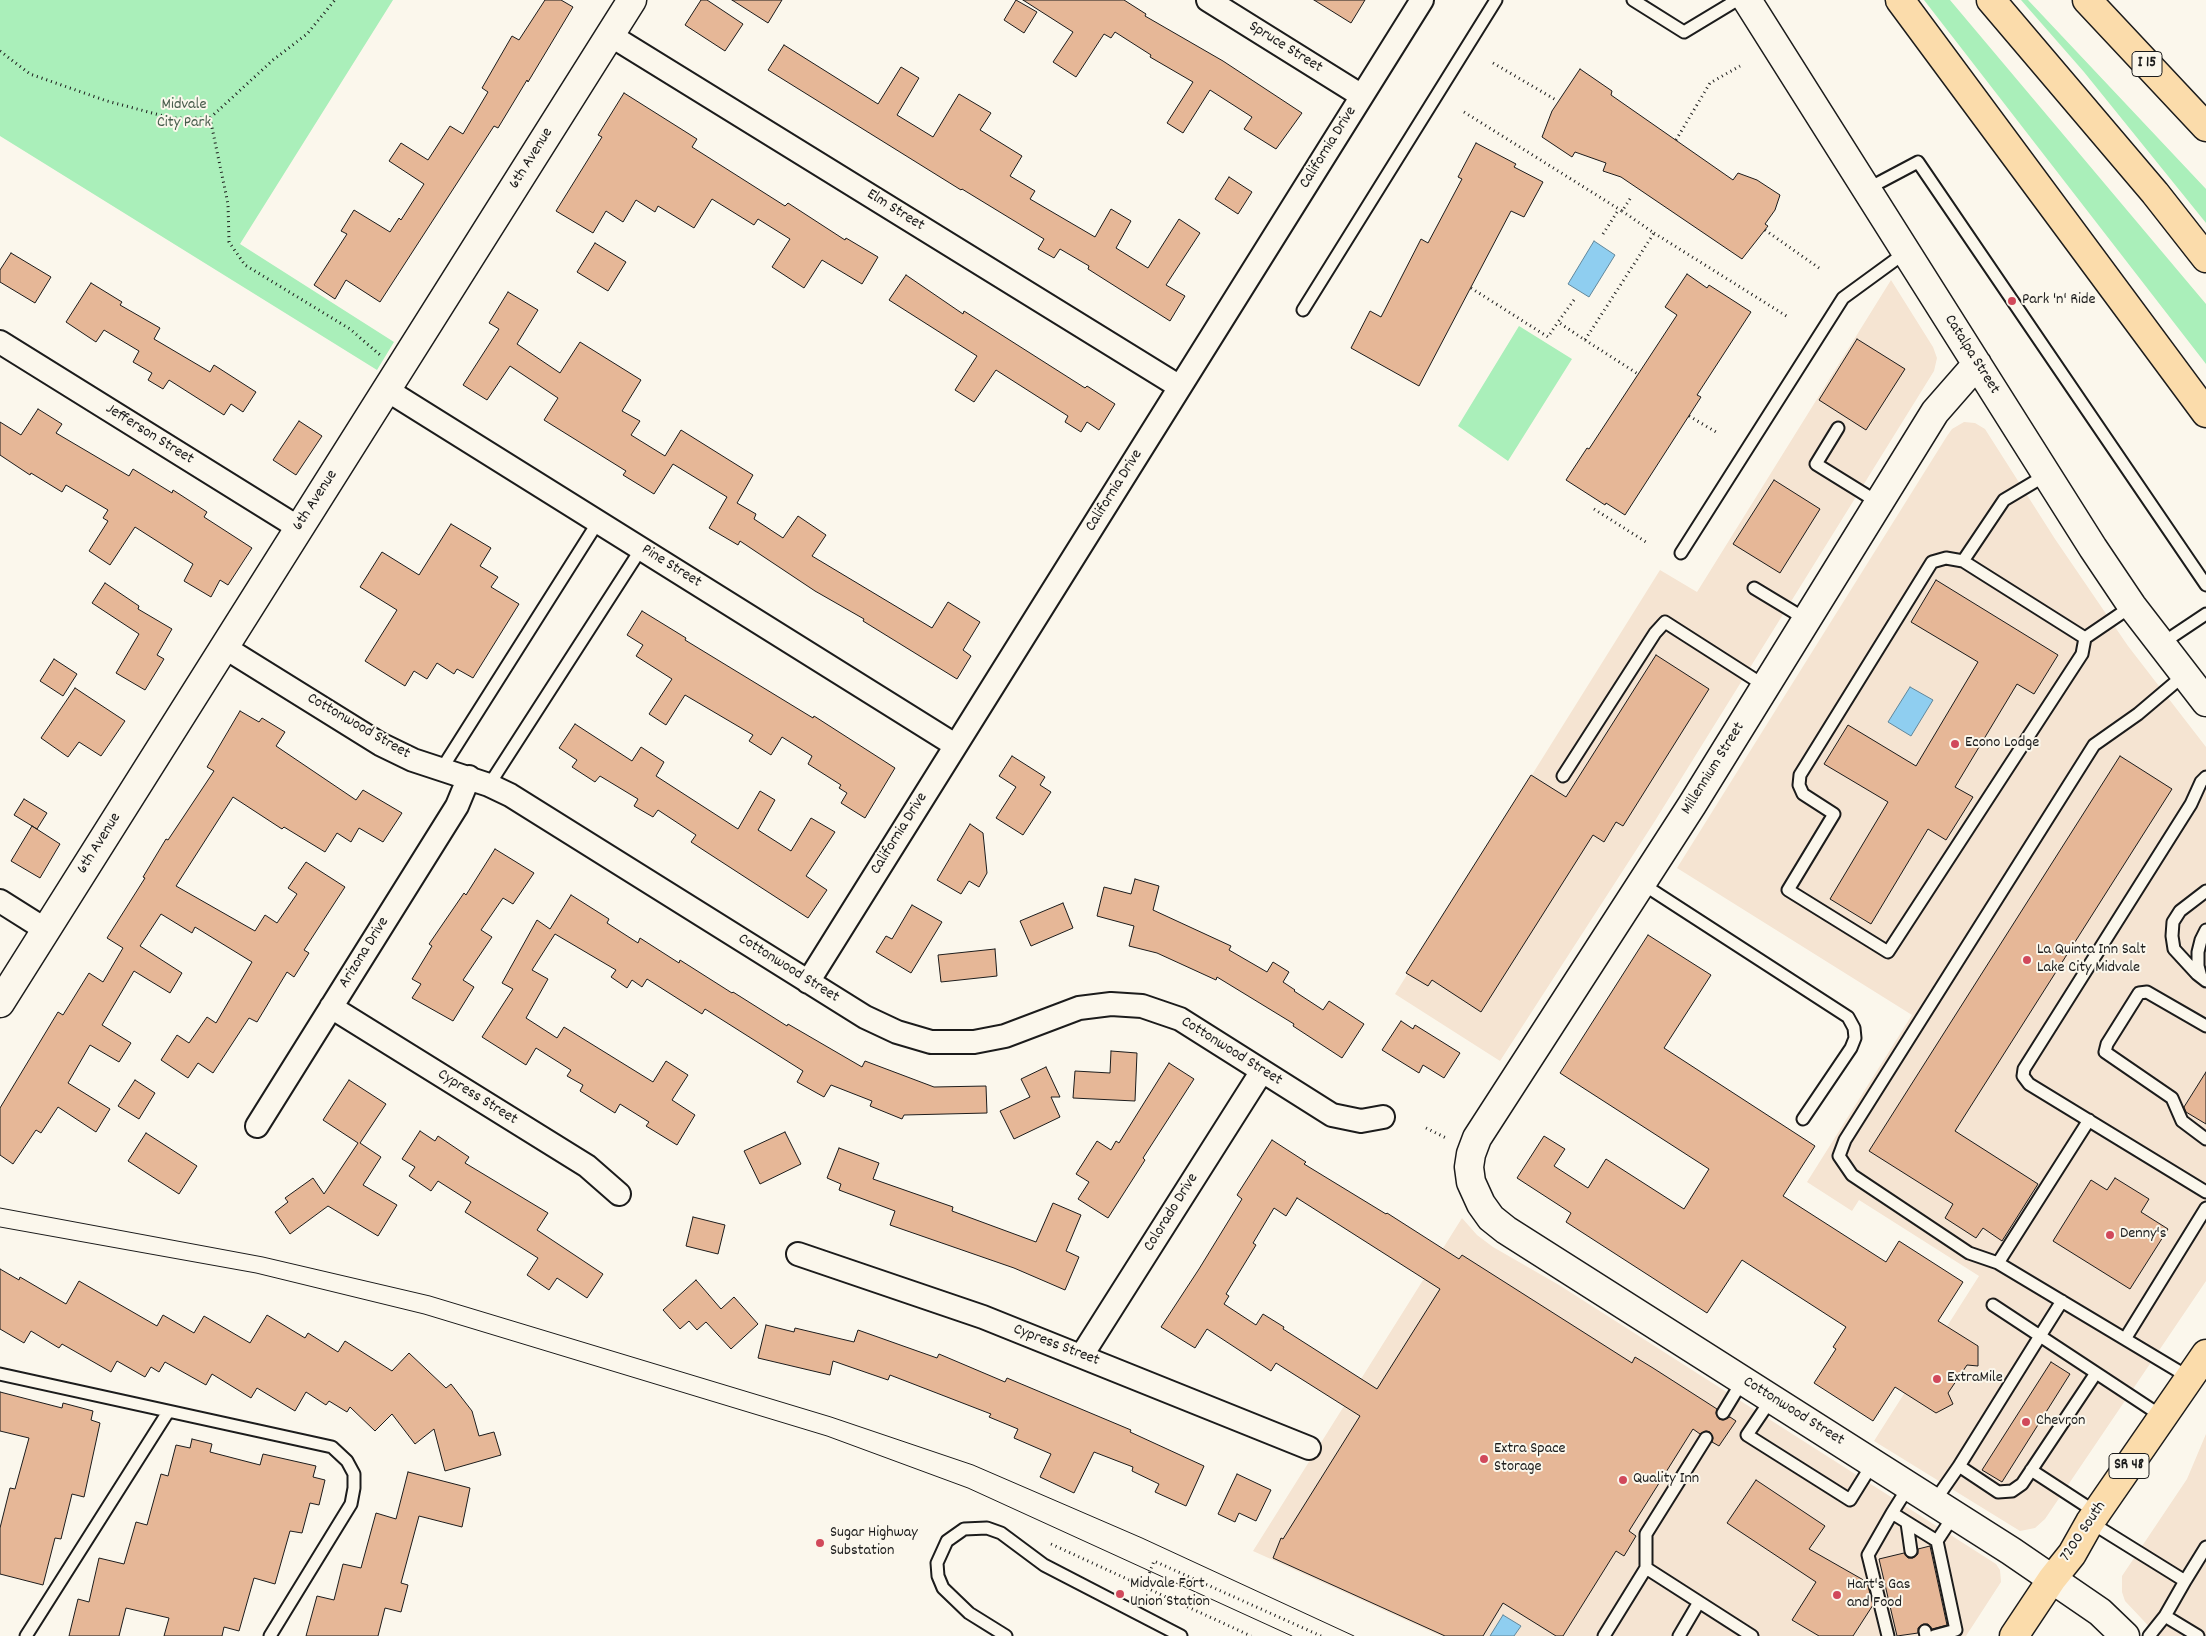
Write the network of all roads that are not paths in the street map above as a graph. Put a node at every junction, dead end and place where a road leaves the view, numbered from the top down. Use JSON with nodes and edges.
{"nodes":[{"id":1,"x":632,"y":0,"type":"edge"},
{"id":2,"x":1208,"y":0,"type":"edge"},
{"id":3,"x":1422,"y":0,"type":"edge"},
{"id":4,"x":1496,"y":0,"type":"edge"},
{"id":5,"x":1633,"y":0,"type":"edge"},
{"id":6,"x":1737,"y":0,"type":"edge"},
{"id":7,"x":1747,"y":0,"type":"edge"},
{"id":8,"x":1900,"y":0,"type":"edge"},
{"id":9,"x":1991,"y":0,"type":"edge"},
{"id":10,"x":2087,"y":0,"type":"edge"},
{"id":11,"x":610,"y":35,"type":"junction"},
{"id":12,"x":1362,"y":96,"type":"junction"},
{"id":13,"x":2206,"y":127,"type":"edge"},
{"id":14,"x":1866,"y":188,"type":"junction"},
{"id":15,"x":1906,"y":252,"type":"junction"},
{"id":16,"x":2206,"y":258,"type":"edge"},
{"id":17,"x":1303,"y":310,"type":"dead end"},
{"id":18,"x":0,"y":342,"type":"edge"},
{"id":19,"x":1977,"y":364,"type":"junction"},
{"id":20,"x":1180,"y":387,"type":"junction"},
{"id":21,"x":387,"y":390,"type":"junction"},
{"id":22,"x":2206,"y":413,"type":"edge"},
{"id":23,"x":1838,"y":428,"type":"dead end"},
{"id":24,"x":2046,"y":475,"type":"junction"},
{"id":25,"x":1879,"y":503,"type":"junction"},
{"id":26,"x":598,"y":522,"type":"junction"},
{"id":27,"x":299,"y":528,"type":"junction"},
{"id":28,"x":641,"y":549,"type":"junction"},
{"id":29,"x":1681,"y":553,"type":"dead end"},
{"id":30,"x":1963,"y":561,"type":"junction"},
{"id":31,"x":2206,"y":585,"type":"edge"},
{"id":32,"x":1754,"y":588,"type":"dead end"},
{"id":33,"x":2132,"y":606,"type":"junction"},
{"id":34,"x":2206,"y":614,"type":"edge"},
{"id":35,"x":1807,"y":620,"type":"junction"},
{"id":36,"x":2085,"y":638,"type":"junction"},
{"id":37,"x":2161,"y":644,"type":"junction"},
{"id":38,"x":224,"y":647,"type":"junction"},
{"id":39,"x":2184,"y":675,"type":"junction"},
{"id":40,"x":1765,"y":686,"type":"junction"},
{"id":41,"x":2206,"y":702,"type":"edge"},
{"id":42,"x":955,"y":745,"type":"junction"},
{"id":43,"x":441,"y":770,"type":"junction"},
{"id":44,"x":1563,"y":776,"type":"dead end"},
{"id":45,"x":2206,"y":777,"type":"edge"},
{"id":46,"x":479,"y":781,"type":"junction"},
{"id":47,"x":1642,"y":882,"type":"junction"},
{"id":48,"x":2206,"y":891,"type":"edge"},
{"id":49,"x":0,"y":901,"type":"edge"},
{"id":50,"x":46,"y":930,"type":"junction"},
{"id":51,"x":2206,"y":930,"type":"edge"},
{"id":52,"x":2204,"y":979,"type":"edge"},
{"id":53,"x":808,"y":982,"type":"junction"},
{"id":54,"x":0,"y":1003,"type":"edge"},
{"id":55,"x":331,"y":1007,"type":"junction"},
{"id":56,"x":2206,"y":1026,"type":"edge"},
{"id":57,"x":1262,"y":1071,"type":"junction"},
{"id":58,"x":1383,"y":1116,"type":"dead end"},
{"id":59,"x":1803,"y":1119,"type":"dead end"},
{"id":60,"x":2089,"y":1120,"type":"junction"},
{"id":61,"x":257,"y":1126,"type":"dead end"},
{"id":62,"x":2206,"y":1139,"type":"edge"},
{"id":63,"x":1471,"y":1182,"type":"joint"},
{"id":64,"x":2206,"y":1192,"type":"edge"},
{"id":65,"x":619,"y":1194,"type":"dead end"},
{"id":66,"x":2206,"y":1208,"type":"edge"},
{"id":67,"x":798,"y":1254,"type":"dead end"},
{"id":68,"x":1998,"y":1263,"type":"junction"},
{"id":69,"x":2062,"y":1301,"type":"junction"},
{"id":70,"x":1993,"y":1305,"type":"dead end"},
{"id":71,"x":2040,"y":1336,"type":"junction"},
{"id":72,"x":2125,"y":1339,"type":"junction"},
{"id":73,"x":2206,"y":1354,"type":"edge"},
{"id":74,"x":1082,"y":1355,"type":"junction"},
{"id":75,"x":2096,"y":1373,"type":"junction"},
{"id":76,"x":0,"y":1374,"type":"edge"},
{"id":77,"x":2190,"y":1378,"type":"junction"},
{"id":78,"x":1744,"y":1380,"type":"junction"},
{"id":79,"x":1772,"y":1398,"type":"junction"},
{"id":80,"x":168,"y":1412,"type":"junction"},
{"id":81,"x":1723,"y":1412,"type":"dead end"},
{"id":82,"x":2163,"y":1417,"type":"junction"},
{"id":83,"x":1706,"y":1438,"type":"dead end"},
{"id":84,"x":1309,"y":1448,"type":"dead end"},
{"id":85,"x":1874,"y":1463,"type":"junction"},
{"id":86,"x":1959,"y":1466,"type":"junction"},
{"id":87,"x":2031,"y":1470,"type":"junction"},
{"id":88,"x":1909,"y":1486,"type":"junction"},
{"id":89,"x":1944,"y":1509,"type":"junction"},
{"id":90,"x":1892,"y":1514,"type":"junction"},
{"id":91,"x":2094,"y":1518,"type":"junction"},
{"id":92,"x":1907,"y":1523,"type":"junction"},
{"id":93,"x":1937,"y":1541,"type":"junction"},
{"id":94,"x":2206,"y":1546,"type":"edge"},
{"id":95,"x":1911,"y":1551,"type":"dead end"},
{"id":96,"x":1646,"y":1568,"type":"junction"},
{"id":97,"x":2052,"y":1579,"type":"junction"},
{"id":98,"x":2185,"y":1581,"type":"junction"},
{"id":99,"x":1699,"y":1602,"type":"junction"},
{"id":100,"x":2165,"y":1616,"type":"junction"},
{"id":101,"x":1928,"y":1634,"type":"edge"},
{"id":102,"x":26,"y":1636,"type":"edge"},
{"id":103,"x":270,"y":1636,"type":"edge"},
{"id":104,"x":1006,"y":1636,"type":"edge"},
{"id":105,"x":1181,"y":1636,"type":"edge"},
{"id":106,"x":1604,"y":1636,"type":"edge"},
{"id":107,"x":1679,"y":1636,"type":"edge"},
{"id":108,"x":1752,"y":1636,"type":"edge"},
{"id":109,"x":1888,"y":1636,"type":"edge"},
{"id":110,"x":2014,"y":1636,"type":"edge"},
{"id":111,"x":2126,"y":1636,"type":"edge"},
{"id":112,"x":2149,"y":1636,"type":"edge"},
{"id":113,"x":2198,"y":1636,"type":"edge"}],
"edges":[{"from":1,"to":11,"type":"street","name":"6th Avenue"},
{"from":2,"to":12,"type":"street","name":"Spruce Street"},
{"from":3,"to":12,"type":"street","name":"California Drive"},
{"from":4,"to":17,"type":"lane"},
{"from":5,"to":6,"type":"lane"},
{"from":7,"to":14,"type":"street","name":"Catalpa Street"},
{"from":8,"to":22,"type":"main road"},
{"from":9,"to":16,"type":"main road"},
{"from":10,"to":13,"type":"main road","number":"I 15"},
{"from":11,"to":20,"type":"street","name":"Elm Street"},
{"from":11,"to":21,"type":"street","name":"6th Avenue"},
{"from":12,"to":20,"type":"street","name":"California Drive"},
{"from":14,"to":15,"type":"street","name":"Catalpa Street"},
{"from":14,"to":31,"type":"lane"},
{"from":15,"to":19,"type":"street","name":"Catalpa Street"},
{"from":15,"to":29,"type":"lane"},
{"from":18,"to":27,"type":"street","name":"Jefferson Street"},
{"from":19,"to":24,"type":"street","name":"Catalpa Street"},
{"from":19,"to":25,"type":"street","name":"Millennium Street"},
{"from":20,"to":42,"type":"street","name":"California Drive"},
{"from":21,"to":26,"type":"street","name":"Pine Street"},
{"from":21,"to":27,"type":"street","name":"6th Avenue"},
{"from":23,"to":25,"type":"lane"},
{"from":24,"to":30,"type":"lane"},
{"from":24,"to":33,"type":"street","name":"Catalpa Street"},
{"from":25,"to":35,"type":"street","name":"Millennium Street"},
{"from":26,"to":28,"type":"street","name":"Pine Street"},
{"from":26,"to":43,"type":"lane"},
{"from":27,"to":38,"type":"street","name":"6th Avenue"},
{"from":28,"to":42,"type":"street","name":"Pine Street"},
{"from":28,"to":46,"type":"lane"},
{"from":30,"to":36,"type":"lane"},
{"from":30,"to":36,"type":"lane"},
{"from":32,"to":35,"type":"lane"},
{"from":33,"to":36,"type":"lane"},
{"from":33,"to":37,"type":"street","name":"Catalpa Street"},
{"from":34,"to":37,"type":"lane"},
{"from":35,"to":40,"type":"street","name":"Millennium Street"},
{"from":37,"to":39,"type":"street","name":"Catalpa Street"},
{"from":38,"to":43,"type":"street","name":"Cottonwood Street"},
{"from":38,"to":50,"type":"street","name":"6th Avenue"},
{"from":39,"to":41,"type":"street","name":"Catalpa Street"},
{"from":39,"to":68,"type":"lane"},
{"from":40,"to":44,"type":"lane"},
{"from":40,"to":47,"type":"street","name":"Millennium Street"},
{"from":42,"to":53,"type":"street","name":"California Drive"},
{"from":43,"to":46,"type":"street","name":"Cottonwood Street"},
{"from":45,"to":60,"type":"lane"},
{"from":46,"to":53,"type":"street","name":"Cottonwood Street"},
{"from":46,"to":55,"type":"street","name":"Arizona Drive"},
{"from":47,"to":59,"type":"lane"},
{"from":47,"to":63,"type":"street","name":"Millennium Street"},
{"from":48,"to":52,"type":"lane"},
{"from":49,"to":50,"type":"street"},
{"from":50,"to":54,"type":"street","name":"6th Avenue"},
{"from":51,"to":52,"type":"lane"},
{"from":53,"to":57,"type":"street","name":"Cottonwood Street"},
{"from":55,"to":61,"type":"street","name":"Arizona Drive"},
{"from":55,"to":65,"type":"street","name":"Cypress Street"},
{"from":56,"to":62,"type":"lane"},
{"from":57,"to":58,"type":"street","name":"Cottonwood Street"},
{"from":57,"to":74,"type":"street","name":"Colorado Drive"},
{"from":60,"to":64,"type":"lane"},
{"from":60,"to":68,"type":"lane"},
{"from":63,"to":78,"type":"street","name":"Cottonwood Street"},
{"from":66,"to":72,"type":"lane"},
{"from":67,"to":74,"type":"street","name":"Cypress Street"},
{"from":68,"to":69,"type":"lane"},
{"from":69,"to":71,"type":"lane"},
{"from":69,"to":72,"type":"lane"},
{"from":70,"to":71,"type":"lane"},
{"from":71,"to":75,"type":"lane"},
{"from":71,"to":86,"type":"lane"},
{"from":72,"to":77,"type":"lane"},
{"from":73,"to":77,"type":"main road","name":"7200 South","number":"SR 48"},
{"from":74,"to":84,"type":"street","name":"Cypress Street"},
{"from":75,"to":82,"type":"lane"},
{"from":75,"to":87,"type":"lane"},
{"from":76,"to":80,"type":"lane"},
{"from":77,"to":82,"type":"main road","name":"7200 South","number":"SR 48"},
{"from":78,"to":79,"type":"street","name":"Cottonwood Street"},
{"from":78,"to":81,"type":"lane"},
{"from":79,"to":85,"type":"street","name":"Cottonwood Street"},
{"from":79,"to":85,"type":"lane"},
{"from":80,"to":102,"type":"lane"},
{"from":80,"to":103,"type":"lane"},
{"from":82,"to":91,"type":"main road","name":"7200 South","number":"SR 48"},
{"from":83,"to":96,"type":"lane"},
{"from":85,"to":88,"type":"street","name":"Cottonwood Street"},
{"from":86,"to":87,"type":"lane"},
{"from":86,"to":89,"type":"lane"},
{"from":87,"to":91,"type":"lane"},
{"from":88,"to":89,"type":"street","name":"Cottonwood Street"},
{"from":88,"to":90,"type":"lane"},
{"from":89,"to":93,"type":"lane"},
{"from":89,"to":97,"type":"street","name":"Cottonwood Street"},
{"from":90,"to":92,"type":"lane"},
{"from":90,"to":109,"type":"lane"},
{"from":91,"to":97,"type":"main road","name":"7200 South","number":"SR 48"},
{"from":91,"to":98,"type":"lane"},
{"from":92,"to":93,"type":"lane"},
{"from":92,"to":95,"type":"lane"},
{"from":93,"to":101,"type":"lane"},
{"from":94,"to":98,"type":"lane"},
{"from":96,"to":99,"type":"lane"},
{"from":96,"to":106,"type":"lane"},
{"from":97,"to":110,"type":"main road","name":"7200 South","number":"SR 48"},
{"from":97,"to":111,"type":"street","name":"Cottonwood Street"},
{"from":98,"to":100,"type":"lane"},
{"from":99,"to":107,"type":"lane"},
{"from":99,"to":108,"type":"lane"},
{"from":100,"to":112,"type":"lane"},
{"from":100,"to":113,"type":"lane"},
{"from":104,"to":105,"type":"lane"}]}
